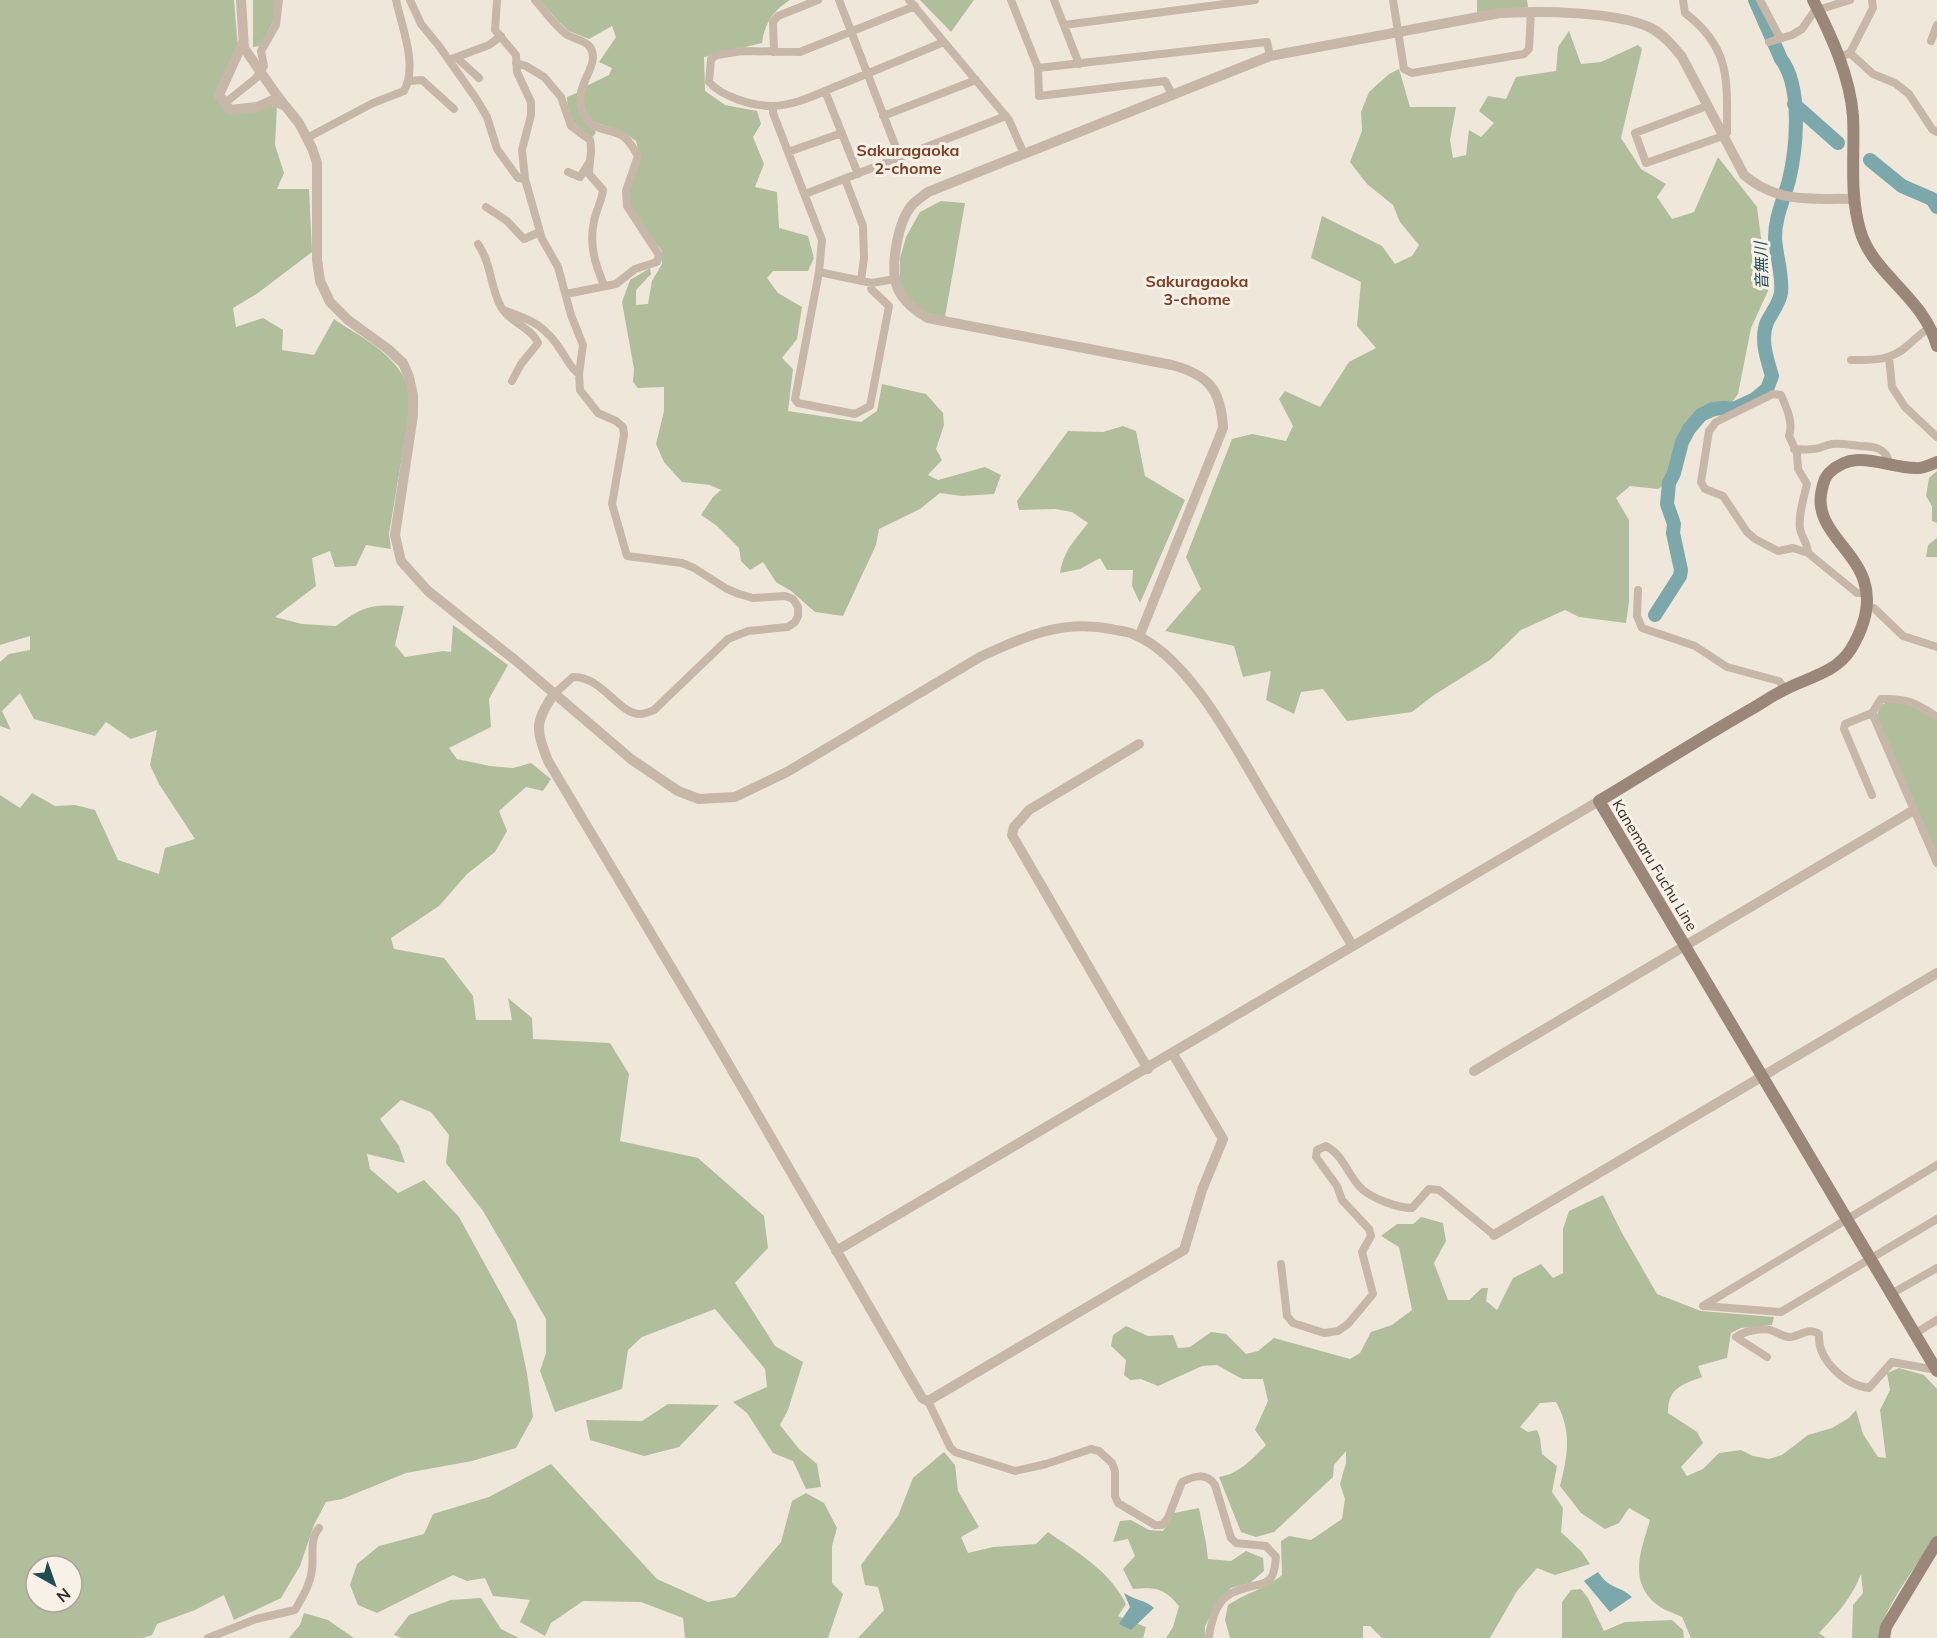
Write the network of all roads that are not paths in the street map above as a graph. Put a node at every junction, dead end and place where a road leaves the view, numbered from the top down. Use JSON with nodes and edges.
{"nodes":[{"id":1,"x":241,"y":0,"type":"edge"},
{"id":2,"x":279,"y":0,"type":"edge"},
{"id":3,"x":396,"y":0,"type":"edge"},
{"id":4,"x":411,"y":0,"type":"edge"},
{"id":5,"x":497,"y":0,"type":"edge"},
{"id":6,"x":535,"y":0,"type":"edge"},
{"id":7,"x":819,"y":0,"type":"edge"},
{"id":8,"x":839,"y":0,"type":"edge"},
{"id":9,"x":1011,"y":0,"type":"edge"},
{"id":10,"x":1054,"y":0,"type":"edge"},
{"id":11,"x":1255,"y":0,"type":"edge"},
{"id":12,"x":1393,"y":0,"type":"edge"},
{"id":13,"x":1683,"y":0,"type":"edge"},
{"id":14,"x":1760,"y":0,"type":"edge"},
{"id":15,"x":1850,"y":0,"type":"edge"},
{"id":16,"x":1872,"y":0,"type":"edge"},
{"id":17,"x":912,"y":3,"type":"edge"},
{"id":18,"x":1816,"y":5,"type":"edge"},
{"id":19,"x":1531,"y":6,"type":"edge"},
{"id":20,"x":1064,"y":25,"type":"junction"},
{"id":21,"x":1937,"y":25,"type":"edge"},
{"id":22,"x":1398,"y":31,"type":"junction"},
{"id":23,"x":851,"y":32,"type":"junction"},
{"id":24,"x":501,"y":36,"type":"junction"},
{"id":25,"x":1780,"y":38,"type":"junction"},
{"id":26,"x":1931,"y":41,"type":"dead end"},
{"id":27,"x":944,"y":42,"type":"junction"},
{"id":28,"x":1769,"y":42,"type":"dead end"},
{"id":29,"x":243,"y":45,"type":"junction"},
{"id":30,"x":774,"y":52,"type":"junction"},
{"id":31,"x":1845,"y":55,"type":"junction"},
{"id":32,"x":1270,"y":56,"type":"junction"},
{"id":33,"x":453,"y":59,"type":"junction"},
{"id":34,"x":516,"y":63,"type":"junction"},
{"id":35,"x":1079,"y":64,"type":"junction"},
{"id":36,"x":1038,"y":68,"type":"junction"},
{"id":37,"x":866,"y":74,"type":"junction"},
{"id":38,"x":479,"y":78,"type":"dead end"},
{"id":39,"x":976,"y":80,"type":"junction"},
{"id":40,"x":409,"y":81,"type":"junction"},
{"id":41,"x":825,"y":91,"type":"junction"},
{"id":42,"x":1172,"y":94,"type":"junction"},
{"id":43,"x":225,"y":104,"type":"junction"},
{"id":44,"x":773,"y":106,"type":"junction"},
{"id":45,"x":1707,"y":106,"type":"junction"},
{"id":46,"x":286,"y":107,"type":"junction"},
{"id":47,"x":453,"y":108,"type":"dead end"},
{"id":48,"x":884,"y":116,"type":"junction"},
{"id":49,"x":1006,"y":116,"type":"junction"},
{"id":50,"x":1937,"y":132,"type":"edge"},
{"id":51,"x":842,"y":133,"type":"junction"},
{"id":52,"x":1723,"y":136,"type":"junction"},
{"id":53,"x":307,"y":138,"type":"junction"},
{"id":54,"x":788,"y":152,"type":"junction"},
{"id":55,"x":1024,"y":154,"type":"junction"},
{"id":56,"x":900,"y":158,"type":"junction"},
{"id":57,"x":589,"y":163,"type":"junction"},
{"id":58,"x":568,"y":172,"type":"dead end"},
{"id":59,"x":858,"y":174,"type":"junction"},
{"id":60,"x":525,"y":179,"type":"junction"},
{"id":61,"x":845,"y":179,"type":"junction"},
{"id":62,"x":805,"y":194,"type":"junction"},
{"id":63,"x":1854,"y":199,"type":"junction"},
{"id":64,"x":486,"y":207,"type":"dead end"},
{"id":65,"x":540,"y":232,"type":"junction"},
{"id":66,"x":478,"y":244,"type":"dead end"},
{"id":67,"x":819,"y":272,"type":"junction"},
{"id":68,"x":895,"y":279,"type":"junction"},
{"id":69,"x":861,"y":281,"type":"junction"},
{"id":70,"x":872,"y":283,"type":"junction"},
{"id":71,"x":604,"y":285,"type":"junction"},
{"id":72,"x":566,"y":294,"type":"junction"},
{"id":73,"x":503,"y":310,"type":"junction"},
{"id":74,"x":1935,"y":338,"type":"edge"},
{"id":75,"x":1889,"y":357,"type":"junction"},
{"id":76,"x":1851,"y":360,"type":"dead end"},
{"id":77,"x":579,"y":374,"type":"junction"},
{"id":78,"x":512,"y":381,"type":"dead end"},
{"id":79,"x":1937,"y":437,"type":"edge"},
{"id":80,"x":1794,"y":449,"type":"junction"},
{"id":81,"x":1937,"y":462,"type":"edge"},
{"id":82,"x":1889,"y":464,"type":"junction"},
{"id":83,"x":1808,"y":553,"type":"junction"},
{"id":84,"x":1638,"y":590,"type":"dead end"},
{"id":85,"x":1867,"y":592,"type":"junction"},
{"id":86,"x":1867,"y":606,"type":"junction"},
{"id":87,"x":1139,"y":637,"type":"junction"},
{"id":88,"x":1937,"y":647,"type":"edge"},
{"id":89,"x":1785,"y":689,"type":"junction"},
{"id":90,"x":554,"y":694,"type":"junction"},
{"id":91,"x":1872,"y":713,"type":"junction"},
{"id":92,"x":1937,"y":717,"type":"edge"},
{"id":93,"x":1139,"y":744,"type":"dead end"},
{"id":94,"x":1872,"y":795,"type":"dead end"},
{"id":95,"x":1599,"y":801,"type":"junction"},
{"id":96,"x":1914,"y":810,"type":"junction"},
{"id":97,"x":1937,"y":863,"type":"edge"},
{"id":98,"x":1352,"y":945,"type":"junction"},
{"id":99,"x":1684,"y":945,"type":"junction"},
{"id":100,"x":1937,"y":974,"type":"edge"},
{"id":101,"x":1173,"y":1054,"type":"junction"},
{"id":102,"x":1148,"y":1069,"type":"junction"},
{"id":103,"x":1474,"y":1071,"type":"dead end"},
{"id":104,"x":1762,"y":1076,"type":"junction"},
{"id":105,"x":1937,"y":1166,"type":"edge"},
{"id":106,"x":1847,"y":1219,"type":"junction"},
{"id":107,"x":1937,"y":1219,"type":"edge"},
{"id":108,"x":1494,"y":1235,"type":"joint"},
{"id":109,"x":836,"y":1251,"type":"junction"},
{"id":110,"x":1870,"y":1258,"type":"junction"},
{"id":111,"x":1281,"y":1264,"type":"dead end"},
{"id":112,"x":1937,"y":1268,"type":"edge"},
{"id":113,"x":1891,"y":1294,"type":"junction"},
{"id":114,"x":1937,"y":1320,"type":"edge"},
{"id":115,"x":1914,"y":1334,"type":"junction"},
{"id":116,"x":1767,"y":1357,"type":"dead end"},
{"id":117,"x":1937,"y":1370,"type":"edge"},
{"id":118,"x":928,"y":1401,"type":"junction"},
{"id":119,"x":319,"y":1528,"type":"dead end"},
{"id":120,"x":1937,"y":1542,"type":"edge"},
{"id":121,"x":208,"y":1638,"type":"edge"},
{"id":122,"x":1209,"y":1638,"type":"edge"},
{"id":123,"x":1884,"y":1638,"type":"edge"}],
"edges":[{"from":1,"to":29,"type":"street"},
{"from":2,"to":43,"type":"street"},
{"from":3,"to":40,"type":"street"},
{"from":4,"to":33,"type":"street"},
{"from":5,"to":24,"type":"street"},
{"from":6,"to":71,"type":"street"},
{"from":7,"to":30,"type":"street"},
{"from":8,"to":23,"type":"street"},
{"from":9,"to":36,"type":"street"},
{"from":10,"to":20,"type":"street"},
{"from":11,"to":20,"type":"street"},
{"from":12,"to":22,"type":"street"},
{"from":13,"to":52,"type":"street"},
{"from":14,"to":25,"type":"street"},
{"from":15,"to":18,"type":"street"},
{"from":16,"to":31,"type":"street"},
{"from":17,"to":23,"type":"street"},
{"from":17,"to":27,"type":"street"},
{"from":18,"to":25,"type":"street"},
{"from":18,"to":31,"type":"main road"},
{"from":19,"to":22,"type":"street"},
{"from":19,"to":22,"type":"street"},
{"from":19,"to":45,"type":"street"},
{"from":20,"to":35,"type":"street"},
{"from":21,"to":26,"type":"street"},
{"from":22,"to":32,"type":"street"},
{"from":23,"to":30,"type":"street"},
{"from":23,"to":37,"type":"street"},
{"from":24,"to":33,"type":"street"},
{"from":24,"to":34,"type":"street"},
{"from":25,"to":28,"type":"street"},
{"from":27,"to":37,"type":"street"},
{"from":27,"to":39,"type":"street"},
{"from":29,"to":43,"type":"street"},
{"from":29,"to":46,"type":"street","bridge":true},
{"from":30,"to":44,"type":"street"},
{"from":31,"to":50,"type":"street"},
{"from":31,"to":63,"type":"main road"},
{"from":32,"to":35,"type":"street"},
{"from":32,"to":42,"type":"street"},
{"from":33,"to":38,"type":"street"},
{"from":33,"to":60,"type":"street"},
{"from":34,"to":57,"type":"street"},
{"from":34,"to":60,"type":"street"},
{"from":35,"to":36,"type":"street"},
{"from":36,"to":42,"type":"street"},
{"from":37,"to":41,"type":"street"},
{"from":37,"to":48,"type":"street"},
{"from":39,"to":48,"type":"street"},
{"from":39,"to":49,"type":"street"},
{"from":40,"to":47,"type":"street"},
{"from":40,"to":53,"type":"street"},
{"from":41,"to":44,"type":"street"},
{"from":41,"to":51,"type":"street"},
{"from":42,"to":55,"type":"street"},
{"from":43,"to":46,"type":"street"},
{"from":44,"to":54,"type":"street"},
{"from":45,"to":52,"type":"street"},
{"from":45,"to":52,"type":"street"},
{"from":46,"to":53,"type":"street"},
{"from":48,"to":56,"type":"street"},
{"from":49,"to":55,"type":"street"},
{"from":49,"to":56,"type":"street"},
{"from":51,"to":54,"type":"street"},
{"from":51,"to":59,"type":"street"},
{"from":52,"to":63,"type":"street"},
{"from":53,"to":90,"type":"street"},
{"from":54,"to":62,"type":"street"},
{"from":55,"to":68,"type":"street"},
{"from":56,"to":59,"type":"street"},
{"from":57,"to":58,"type":"street"},
{"from":57,"to":71,"type":"street"},
{"from":59,"to":61,"type":"street"},
{"from":60,"to":65,"type":"street"},
{"from":61,"to":62,"type":"street"},
{"from":61,"to":69,"type":"street"},
{"from":62,"to":67,"type":"street"},
{"from":63,"to":74,"type":"main road"},
{"from":64,"to":65,"type":"street"},
{"from":65,"to":72,"type":"street"},
{"from":66,"to":73,"type":"street"},
{"from":67,"to":69,"type":"street"},
{"from":67,"to":70,"type":"street"},
{"from":68,"to":70,"type":"street"},
{"from":68,"to":87,"type":"street"},
{"from":69,"to":70,"type":"street"},
{"from":71,"to":72,"type":"street"},
{"from":72,"to":77,"type":"street"},
{"from":73,"to":77,"type":"street"},
{"from":73,"to":78,"type":"street"},
{"from":74,"to":75,"type":"street"},
{"from":75,"to":76,"type":"street"},
{"from":75,"to":79,"type":"street"},
{"from":77,"to":90,"type":"street"},
{"from":80,"to":82,"type":"street"},
{"from":80,"to":83,"type":"street"},
{"from":80,"to":83,"type":"street"},
{"from":81,"to":82,"type":"main road","name":"Kanemaru Fuchu Line"},
{"from":82,"to":85,"type":"main road","name":"Kanemaru Fuchu Line"},
{"from":83,"to":85,"type":"street"},
{"from":84,"to":89,"type":"street"},
{"from":85,"to":86,"type":"main road","name":"Kanemaru Fuchu Line"},
{"from":86,"to":88,"type":"street"},
{"from":86,"to":89,"type":"main road","name":"Kanemaru Fuchu Line"},
{"from":87,"to":90,"type":"street"},
{"from":87,"to":98,"type":"street"},
{"from":89,"to":95,"type":"main road","name":"Kanemaru Fuchu Line"},
{"from":90,"to":109,"type":"street"},
{"from":91,"to":92,"type":"street"},
{"from":91,"to":94,"type":"street"},
{"from":91,"to":96,"type":"street"},
{"from":93,"to":102,"type":"street"},
{"from":95,"to":98,"type":"street"},
{"from":95,"to":99,"type":"main road","name":"Kanemaru Fuchu Line"},
{"from":96,"to":97,"type":"street"},
{"from":96,"to":99,"type":"street"},
{"from":98,"to":101,"type":"street"},
{"from":99,"to":103,"type":"street"},
{"from":99,"to":104,"type":"main road","name":"Kanemaru Fuchu Line"},
{"from":100,"to":104,"type":"street"},
{"from":101,"to":102,"type":"street"},
{"from":101,"to":118,"type":"street"},
{"from":102,"to":109,"type":"street"},
{"from":104,"to":106,"type":"main road","name":"Kanemaru Fuchu Line"},
{"from":104,"to":108,"type":"street"},
{"from":105,"to":106,"type":"street"},
{"from":106,"to":110,"type":"main road","name":"Kanemaru Fuchu Line"},
{"from":106,"to":110,"type":"street"},
{"from":107,"to":110,"type":"street"},
{"from":108,"to":111,"type":"street"},
{"from":109,"to":118,"type":"street"},
{"from":110,"to":113,"type":"main road","name":"Kanemaru Fuchu Line"},
{"from":112,"to":113,"type":"street"},
{"from":113,"to":115,"type":"main road","name":"Kanemaru Fuchu Line"},
{"from":114,"to":115,"type":"street"},
{"from":115,"to":117,"type":"main road","name":"Kanemaru Fuchu Line"},
{"from":116,"to":117,"type":"street"},
{"from":118,"to":122,"type":"street"},
{"from":119,"to":121,"type":"street"},
{"from":120,"to":123,"type":"main road"}]}
